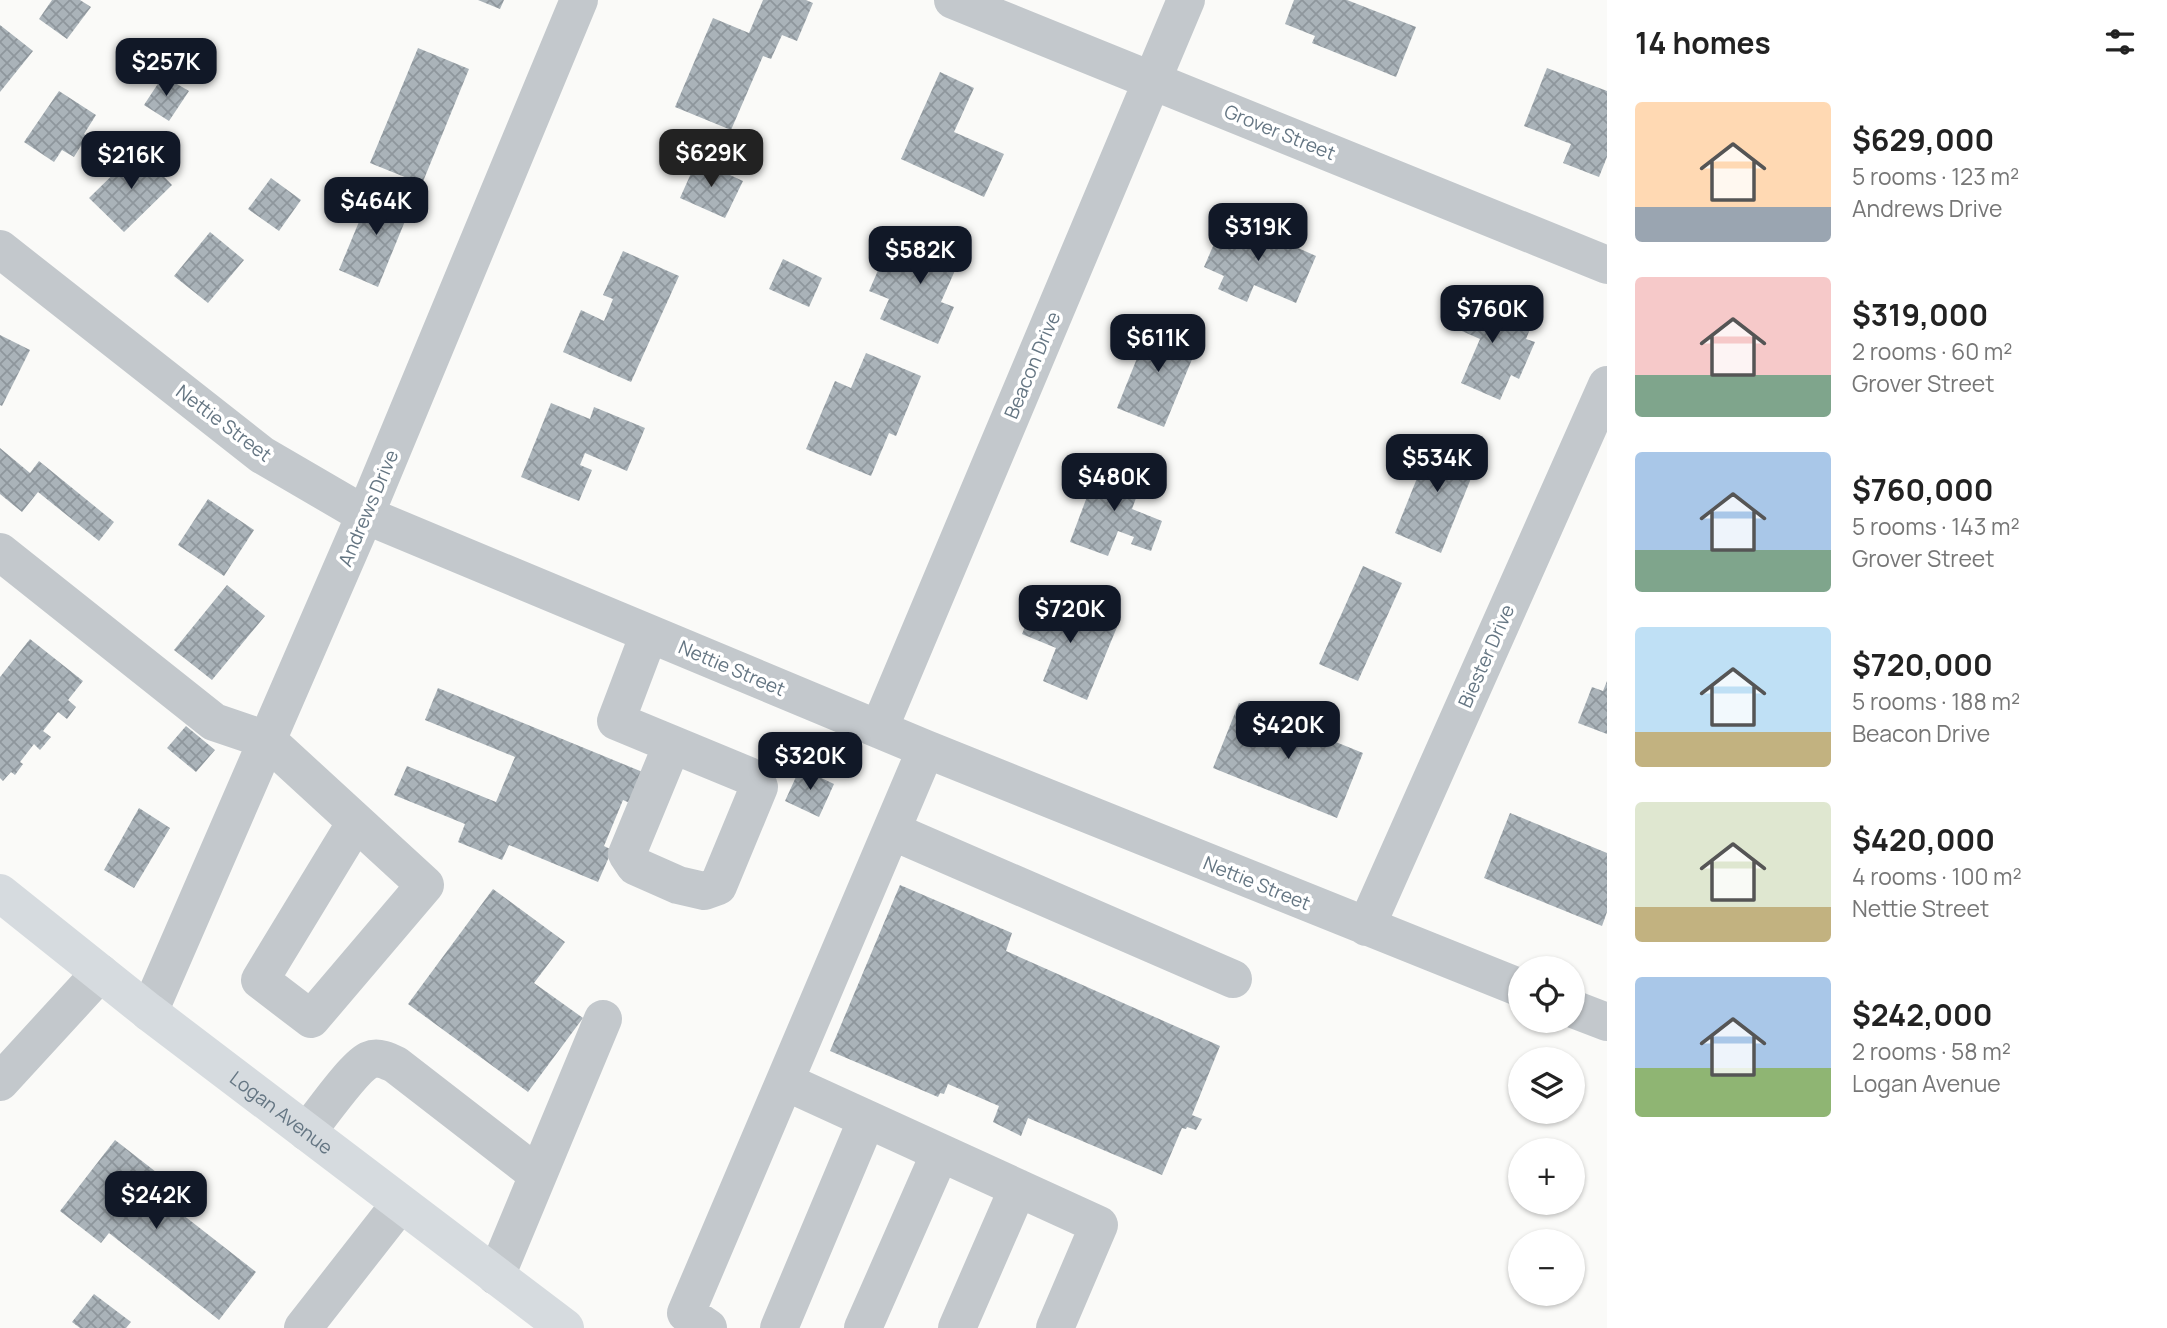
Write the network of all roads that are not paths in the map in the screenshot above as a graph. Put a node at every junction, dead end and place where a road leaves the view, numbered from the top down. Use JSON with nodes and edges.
{"nodes":[{"id":1,"x":579,"y":0,"type":"edge"},
{"id":2,"x":953,"y":0,"type":"edge"},
{"id":3,"x":1186,"y":0,"type":"edge"},
{"id":4,"x":1152,"y":80,"type":"junction"},
{"id":5,"x":0,"y":249,"type":"edge"},
{"id":6,"x":1607,"y":265,"type":"edge"},
{"id":7,"x":1607,"y":385,"type":"edge"},
{"id":8,"x":365,"y":515,"type":"junction"},
{"id":9,"x":0,"y":552,"type":"edge"},
{"id":10,"x":649,"y":634,"type":"junction"},
{"id":11,"x":879,"y":729,"type":"junction"},
{"id":12,"x":267,"y":740,"type":"junction"},
{"id":13,"x":672,"y":744,"type":"dead end"},
{"id":14,"x":926,"y":749,"type":"junction"},
{"id":15,"x":356,"y":822,"type":"junction"},
{"id":16,"x":892,"y":831,"type":"junction"},
{"id":17,"x":0,"y":893,"type":"edge"},
{"id":18,"x":1366,"y":927,"type":"junction"},
{"id":19,"x":100,"y":973,"type":"junction"},
{"id":20,"x":1233,"y":979,"type":"dead end"},
{"id":21,"x":1508,"y":983,"type":"edge"},
{"id":22,"x":149,"y":1012,"type":"junction"},
{"id":23,"x":1585,"y":1014,"type":"edge"},
{"id":24,"x":603,"y":1019,"type":"dead end"},
{"id":25,"x":1607,"y":1022,"type":"edge"},
{"id":26,"x":0,"y":1082,"type":"edge"},
{"id":27,"x":786,"y":1082,"type":"junction"},
{"id":28,"x":867,"y":1119,"type":"junction"},
{"id":29,"x":307,"y":1132,"type":"junction"},
{"id":30,"x":940,"y":1153,"type":"junction"},
{"id":31,"x":538,"y":1175,"type":"junction"},
{"id":32,"x":1018,"y":1188,"type":"junction"},
{"id":33,"x":400,"y":1204,"type":"junction"},
{"id":34,"x":496,"y":1276,"type":"junction"},
{"id":35,"x":697,"y":1320,"type":"edge"},
{"id":36,"x":303,"y":1328,"type":"edge"},
{"id":37,"x":565,"y":1328,"type":"edge"},
{"id":38,"x":779,"y":1328,"type":"edge"},
{"id":39,"x":863,"y":1328,"type":"edge"},
{"id":40,"x":957,"y":1328,"type":"edge"},
{"id":41,"x":1055,"y":1328,"type":"edge"}],
"edges":[{"from":1,"to":8,"type":"street","name":"Andrews Drive"},
{"from":2,"to":4,"type":"street","name":"Grover Street"},
{"from":3,"to":4,"type":"street","name":"Beacon Drive"},
{"from":4,"to":6,"type":"street","name":"Grover Street"},
{"from":4,"to":11,"type":"street","name":"Beacon Drive"},
{"from":5,"to":8,"type":"street","name":"Nettie Street"},
{"from":7,"to":18,"type":"street","name":"Biester Drive"},
{"from":8,"to":10,"type":"street","name":"Nettie Street"},
{"from":8,"to":12,"type":"street","name":"Andrews Drive"},
{"from":9,"to":12,"type":"street"},
{"from":10,"to":11,"type":"street","name":"Nettie Street"},
{"from":10,"to":13,"type":"street"},
{"from":11,"to":14,"type":"street","name":"Nettie Street"},
{"from":12,"to":15,"type":"street"},
{"from":12,"to":22,"type":"street","name":"Andrews Drive"},
{"from":14,"to":16,"type":"street"},
{"from":14,"to":18,"type":"street","name":"Nettie Street"},
{"from":15,"to":15,"type":"street"},
{"from":16,"to":20,"type":"street"},
{"from":16,"to":27,"type":"street"},
{"from":17,"to":19,"type":"main road","name":"Logan Avenue"},
{"from":18,"to":21,"type":"street","name":"Nettie Street"},
{"from":19,"to":22,"type":"main road","name":"Logan Avenue"},
{"from":19,"to":26,"type":"street"},
{"from":22,"to":29,"type":"main road","name":"Logan Avenue"},
{"from":23,"to":25,"type":"street"},
{"from":24,"to":31,"type":"street"},
{"from":27,"to":28,"type":"street"},
{"from":27,"to":35,"type":"street"},
{"from":28,"to":30,"type":"street"},
{"from":28,"to":38,"type":"street"},
{"from":29,"to":31,"type":"street"},
{"from":29,"to":33,"type":"main road","name":"Logan Avenue"},
{"from":30,"to":32,"type":"street"},
{"from":30,"to":39,"type":"street"},
{"from":31,"to":34,"type":"street"},
{"from":32,"to":40,"type":"street"},
{"from":32,"to":41,"type":"street"},
{"from":33,"to":34,"type":"main road","name":"Logan Avenue"},
{"from":33,"to":36,"type":"street"},
{"from":34,"to":37,"type":"main road","name":"Logan Avenue"}]}
